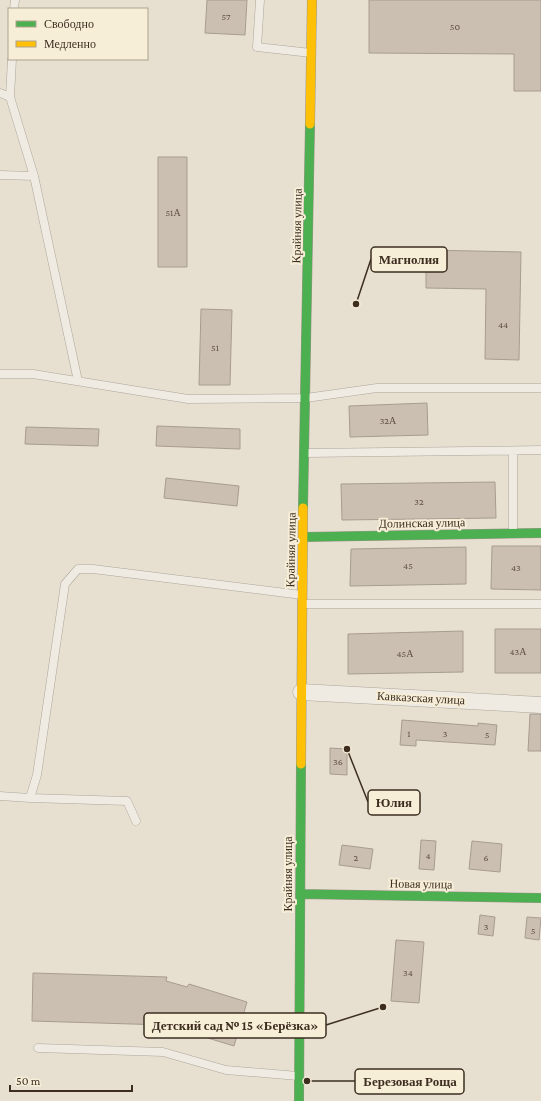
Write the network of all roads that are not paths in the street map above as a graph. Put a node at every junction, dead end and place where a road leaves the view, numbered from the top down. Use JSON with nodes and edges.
{"nodes":[{"id":1,"x":260,"y":0,"type":"edge"},
{"id":2,"x":312,"y":0,"type":"edge"},
{"id":3,"x":312,"y":54,"type":"junction"},
{"id":4,"x":12,"y":60,"type":"edge"},
{"id":5,"x":0,"y":93,"type":"edge"},
{"id":6,"x":10,"y":97,"type":"junction"},
{"id":7,"x":0,"y":175,"type":"edge"},
{"id":8,"x":34,"y":176,"type":"junction"},
{"id":9,"x":0,"y":374,"type":"edge"},
{"id":10,"x":78,"y":381,"type":"junction"},
{"id":11,"x":541,"y":388,"type":"edge"},
{"id":12,"x":306,"y":398,"type":"junction"},
{"id":13,"x":513,"y":450,"type":"junction"},
{"id":14,"x":541,"y":450,"type":"edge"},
{"id":15,"x":305,"y":453,"type":"junction"},
{"id":16,"x":513,"y":533,"type":"junction"},
{"id":17,"x":541,"y":533,"type":"edge"},
{"id":18,"x":304,"y":537,"type":"junction"},
{"id":19,"x":302,"y":600,"type":"junction"},
{"id":20,"x":541,"y":604,"type":"edge"},
{"id":21,"x":301,"y":692,"type":"junction"},
{"id":22,"x":541,"y":704,"type":"edge"},
{"id":23,"x":0,"y":796,"type":"edge"},
{"id":24,"x":30,"y":798,"type":"junction"},
{"id":25,"x":136,"y":821,"type":"dead end"},
{"id":26,"x":300,"y":894,"type":"junction"},
{"id":27,"x":541,"y":898,"type":"edge"},
{"id":28,"x":38,"y":1048,"type":"dead end"},
{"id":29,"x":298,"y":1076,"type":"junction"},
{"id":30,"x":299,"y":1101,"type":"edge"}],
"edges":[{"from":1,"to":3,"type":"lane"},
{"from":2,"to":3,"type":"street","name":"Крайняя улица"},
{"from":3,"to":12,"type":"street","name":"Крайняя улица"},
{"from":4,"to":6,"type":"lane"},
{"from":5,"to":6,"type":"lane"},
{"from":6,"to":8,"type":"lane"},
{"from":7,"to":8,"type":"lane"},
{"from":8,"to":10,"type":"lane"},
{"from":9,"to":10,"type":"lane"},
{"from":10,"to":12,"type":"lane"},
{"from":11,"to":12,"type":"lane"},
{"from":12,"to":15,"type":"street","name":"Крайняя улица"},
{"from":13,"to":14,"type":"lane"},
{"from":13,"to":15,"type":"lane"},
{"from":13,"to":16,"type":"lane"},
{"from":15,"to":18,"type":"street","name":"Крайняя улица"},
{"from":16,"to":17,"type":"street","name":"Долинская улица"},
{"from":16,"to":18,"type":"street","name":"Долинская улица"},
{"from":18,"to":19,"type":"street","name":"Крайняя улица"},
{"from":19,"to":20,"type":"lane"},
{"from":19,"to":21,"type":"street","name":"Крайняя улица"},
{"from":19,"to":24,"type":"lane"},
{"from":21,"to":22,"type":"street","name":"Кавказская улица"},
{"from":21,"to":26,"type":"street","name":"Крайняя улица"},
{"from":23,"to":24,"type":"lane"},
{"from":24,"to":25,"type":"lane"},
{"from":26,"to":27,"type":"street","name":"Новая улица"},
{"from":26,"to":29,"type":"street","name":"Крайняя улица"},
{"from":28,"to":29,"type":"lane"},
{"from":29,"to":30,"type":"street","name":"Крайняя улица"}]}
